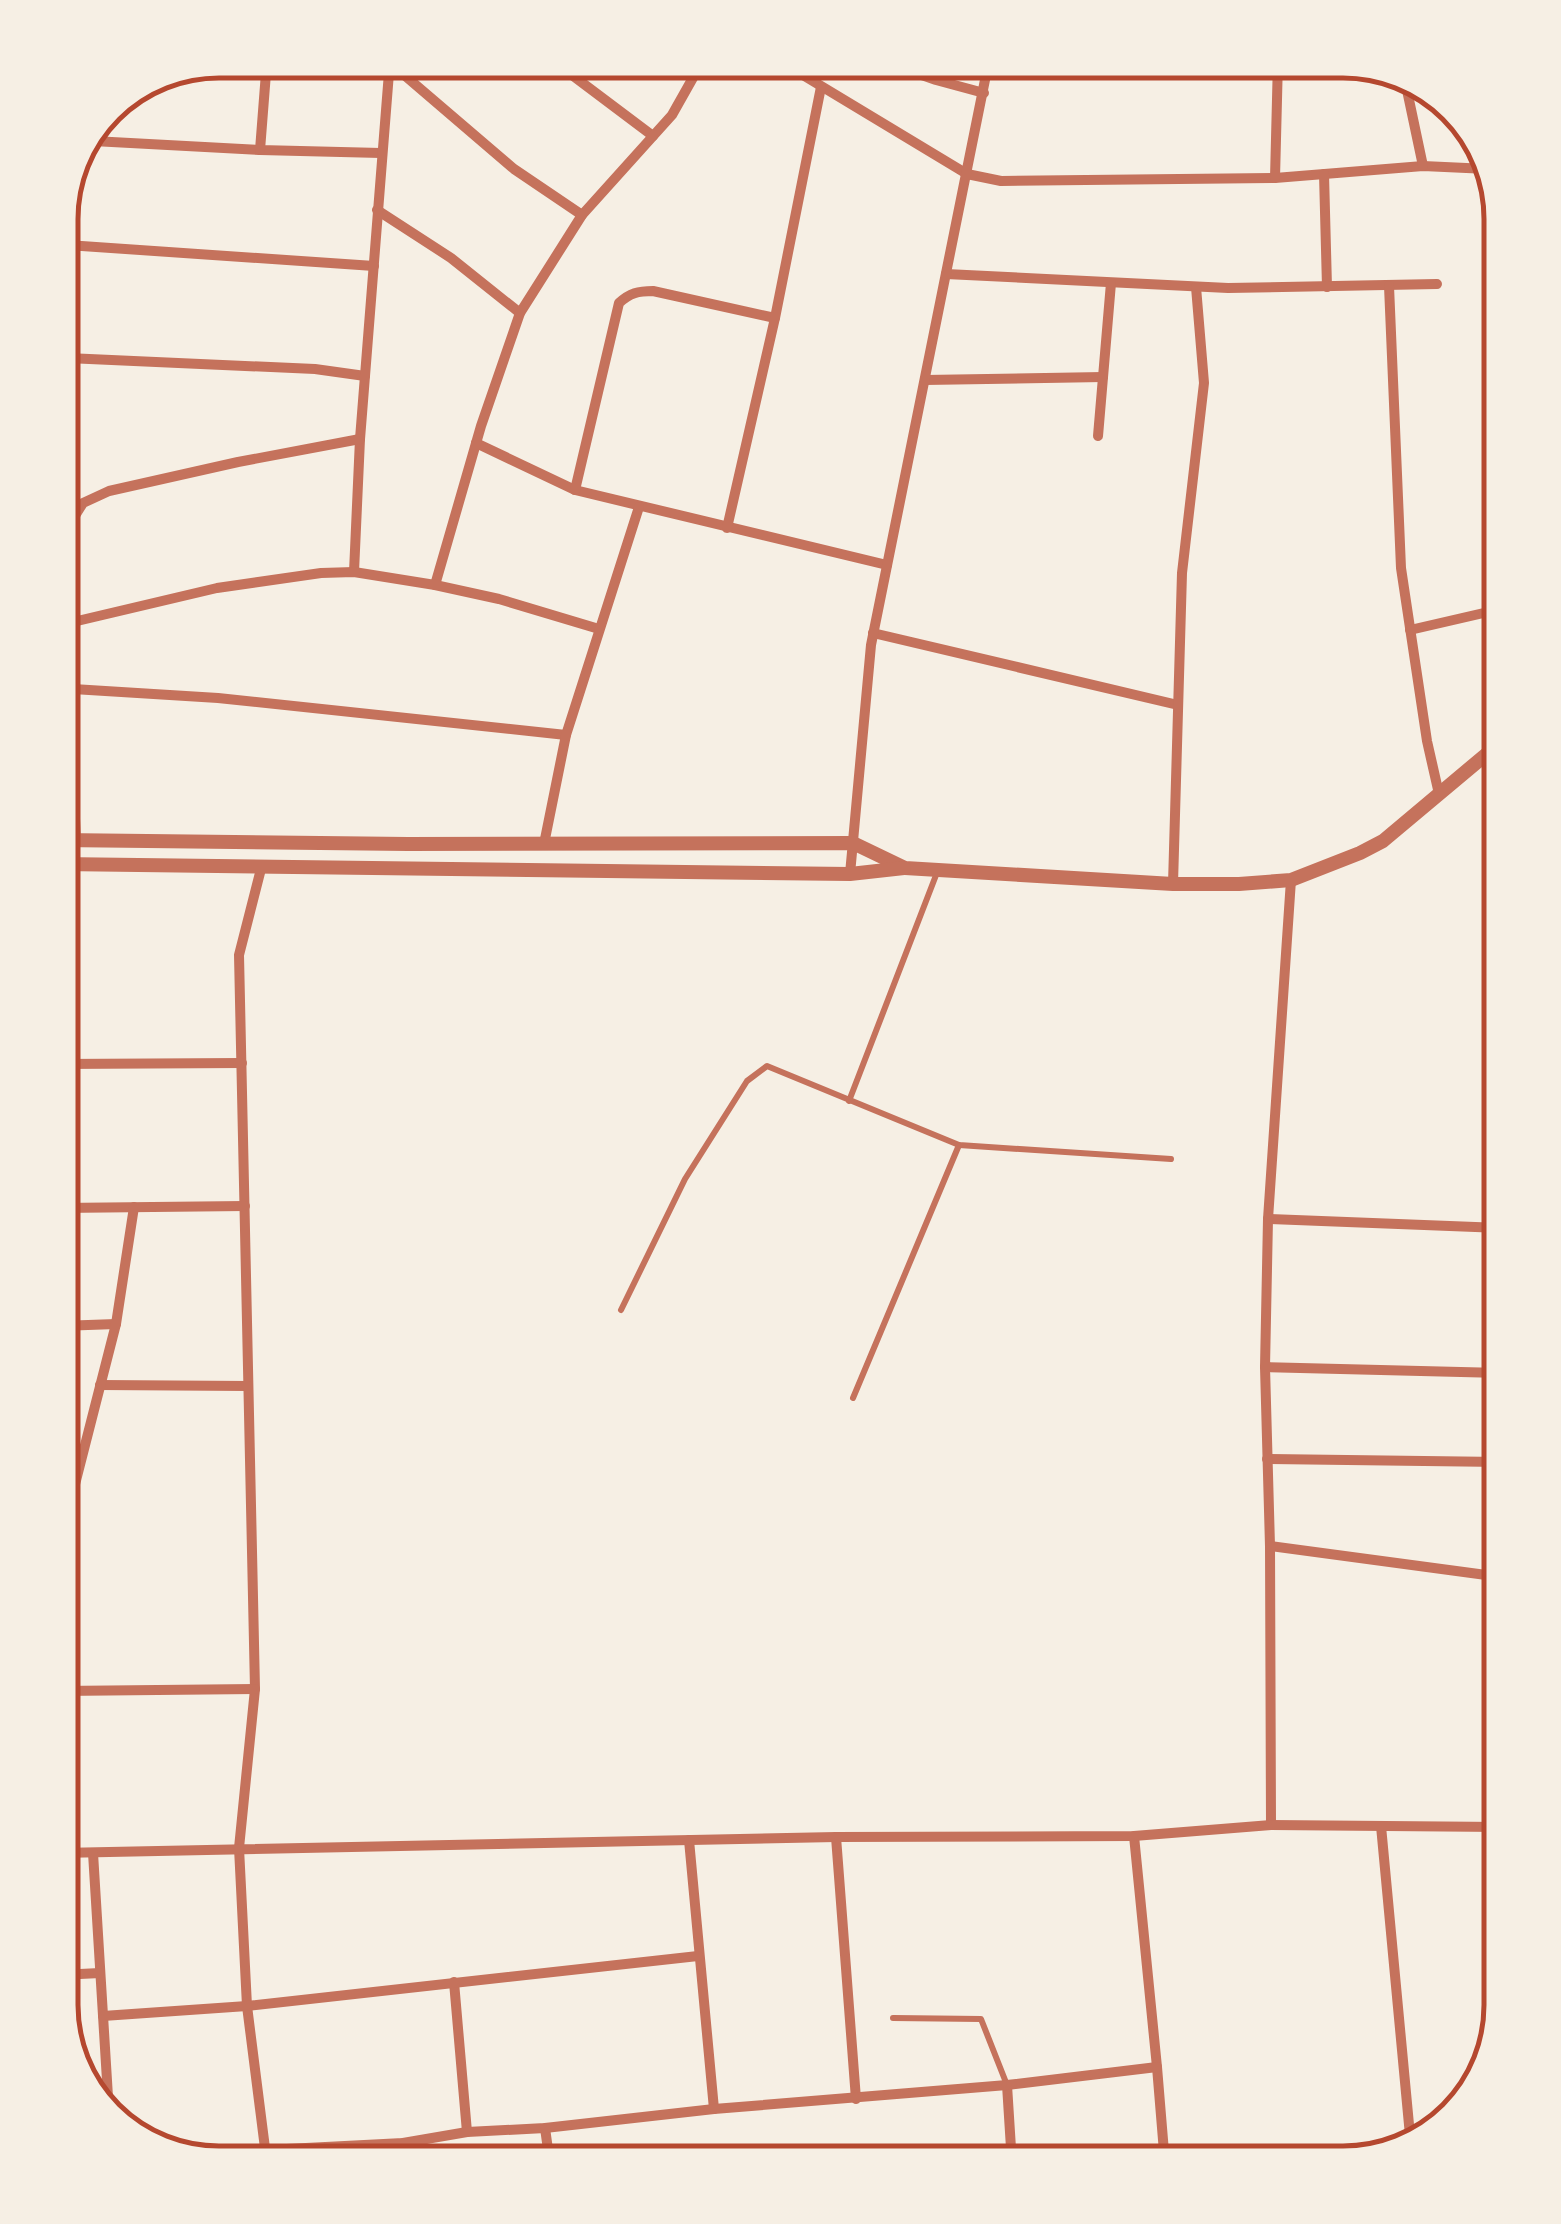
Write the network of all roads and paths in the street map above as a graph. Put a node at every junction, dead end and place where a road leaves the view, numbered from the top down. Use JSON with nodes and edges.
{"nodes":[{"id":1,"x":266,"y":78,"type":"edge"},
{"id":2,"x":388,"y":78,"type":"edge"},
{"id":3,"x":410,"y":78,"type":"edge"},
{"id":4,"x":576,"y":78,"type":"edge"},
{"id":5,"x":693,"y":78,"type":"edge"},
{"id":6,"x":807,"y":78,"type":"edge"},
{"id":7,"x":930,"y":78,"type":"edge"},
{"id":8,"x":986,"y":78,"type":"edge"},
{"id":9,"x":1277,"y":78,"type":"edge"},
{"id":10,"x":821,"y":87,"type":"junction"},
{"id":11,"x":984,"y":93,"type":"junction"},
{"id":12,"x":1408,"y":94,"type":"edge"},
{"id":13,"x":653,"y":136,"type":"junction"},
{"id":14,"x":101,"y":141,"type":"edge"},
{"id":15,"x":260,"y":150,"type":"junction"},
{"id":16,"x":381,"y":153,"type":"junction"},
{"id":17,"x":1423,"y":166,"type":"junction"},
{"id":18,"x":1474,"y":168,"type":"edge"},
{"id":19,"x":967,"y":174,"type":"junction"},
{"id":20,"x":1324,"y":174,"type":"junction"},
{"id":21,"x":1274,"y":178,"type":"junction"},
{"id":22,"x":378,"y":210,"type":"junction"},
{"id":23,"x":582,"y":215,"type":"junction"},
{"id":24,"x":78,"y":245,"type":"edge"},
{"id":25,"x":374,"y":266,"type":"junction"},
{"id":26,"x":946,"y":274,"type":"junction"},
{"id":27,"x":1111,"y":282,"type":"junction"},
{"id":28,"x":1438,"y":284,"type":"dead end"},
{"id":29,"x":1196,"y":286,"type":"junction"},
{"id":30,"x":1327,"y":286,"type":"junction"},
{"id":31,"x":1389,"y":286,"type":"junction"},
{"id":32,"x":520,"y":313,"type":"junction"},
{"id":33,"x":774,"y":318,"type":"junction"},
{"id":34,"x":78,"y":359,"type":"edge"},
{"id":35,"x":365,"y":376,"type":"junction"},
{"id":36,"x":1103,"y":376,"type":"junction"},
{"id":37,"x":925,"y":380,"type":"junction"},
{"id":38,"x":1098,"y":436,"type":"dead end"},
{"id":39,"x":360,"y":439,"type":"junction"},
{"id":40,"x":476,"y":443,"type":"junction"},
{"id":41,"x":576,"y":490,"type":"junction"},
{"id":42,"x":638,"y":507,"type":"junction"},
{"id":43,"x":78,"y":512,"type":"edge"},
{"id":44,"x":727,"y":528,"type":"junction"},
{"id":45,"x":887,"y":565,"type":"junction"},
{"id":46,"x":354,"y":572,"type":"junction"},
{"id":47,"x":435,"y":585,"type":"junction"},
{"id":48,"x":1484,"y":613,"type":"edge"},
{"id":49,"x":78,"y":621,"type":"edge"},
{"id":50,"x":599,"y":629,"type":"junction"},
{"id":51,"x":1410,"y":630,"type":"junction"},
{"id":52,"x":874,"y":633,"type":"junction"},
{"id":53,"x":78,"y":689,"type":"edge"},
{"id":54,"x":1178,"y":705,"type":"junction"},
{"id":55,"x":566,"y":735,"type":"junction"},
{"id":56,"x":1484,"y":756,"type":"edge"},
{"id":57,"x":1438,"y":794,"type":"junction"},
{"id":58,"x":78,"y":840,"type":"edge"},
{"id":59,"x":544,"y":844,"type":"junction"},
{"id":60,"x":852,"y":844,"type":"junction"},
{"id":61,"x":78,"y":864,"type":"edge"},
{"id":62,"x":262,"y":865,"type":"junction"},
{"id":63,"x":905,"y":868,"type":"junction"},
{"id":64,"x":938,"y":869,"type":"junction"},
{"id":65,"x":850,"y":874,"type":"junction"},
{"id":66,"x":1292,"y":880,"type":"junction"},
{"id":67,"x":1174,"y":884,"type":"junction"},
{"id":68,"x":242,"y":1063,"type":"junction"},
{"id":69,"x":78,"y":1064,"type":"edge"},
{"id":70,"x":849,"y":1101,"type":"junction"},
{"id":71,"x":959,"y":1145,"type":"junction"},
{"id":72,"x":1171,"y":1159,"type":"dead end"},
{"id":73,"x":244,"y":1206,"type":"junction"},
{"id":74,"x":134,"y":1207,"type":"junction"},
{"id":75,"x":78,"y":1208,"type":"edge"},
{"id":76,"x":1268,"y":1219,"type":"junction"},
{"id":77,"x":1484,"y":1227,"type":"edge"},
{"id":78,"x":621,"y":1310,"type":"dead end"},
{"id":79,"x":116,"y":1324,"type":"junction"},
{"id":80,"x":78,"y":1325,"type":"edge"},
{"id":81,"x":1265,"y":1367,"type":"junction"},
{"id":82,"x":1484,"y":1373,"type":"edge"},
{"id":83,"x":100,"y":1385,"type":"junction"},
{"id":84,"x":248,"y":1386,"type":"junction"},
{"id":85,"x":852,"y":1398,"type":"dead end"},
{"id":86,"x":1267,"y":1459,"type":"junction"},
{"id":87,"x":1484,"y":1462,"type":"edge"},
{"id":88,"x":78,"y":1472,"type":"edge"},
{"id":89,"x":1270,"y":1546,"type":"junction"},
{"id":90,"x":1484,"y":1576,"type":"edge"},
{"id":91,"x":255,"y":1689,"type":"junction"},
{"id":92,"x":78,"y":1692,"type":"edge"},
{"id":93,"x":1272,"y":1826,"type":"junction"},
{"id":94,"x":1381,"y":1826,"type":"junction"},
{"id":95,"x":1484,"y":1826,"type":"edge"},
{"id":96,"x":1134,"y":1836,"type":"junction"},
{"id":97,"x":836,"y":1837,"type":"junction"},
{"id":98,"x":689,"y":1840,"type":"junction"},
{"id":99,"x":239,"y":1848,"type":"junction"},
{"id":100,"x":78,"y":1853,"type":"edge"},
{"id":101,"x":93,"y":1853,"type":"junction"},
{"id":102,"x":698,"y":1956,"type":"junction"},
{"id":103,"x":100,"y":1973,"type":"junction"},
{"id":104,"x":78,"y":1974,"type":"edge"},
{"id":105,"x":454,"y":1982,"type":"junction"},
{"id":106,"x":248,"y":2006,"type":"junction"},
{"id":107,"x":103,"y":2016,"type":"junction"},
{"id":108,"x":893,"y":2018,"type":"dead end"},
{"id":109,"x":1157,"y":2068,"type":"junction"},
{"id":110,"x":1008,"y":2085,"type":"junction"},
{"id":111,"x":108,"y":2092,"type":"edge"},
{"id":112,"x":856,"y":2098,"type":"junction"},
{"id":113,"x":714,"y":2109,"type":"junction"},
{"id":114,"x":545,"y":2128,"type":"junction"},
{"id":115,"x":1409,"y":2130,"type":"edge"},
{"id":116,"x":467,"y":2132,"type":"junction"},
{"id":117,"x":402,"y":2143,"type":"junction"},
{"id":118,"x":266,"y":2146,"type":"edge"},
{"id":119,"x":344,"y":2146,"type":"edge"},
{"id":120,"x":402,"y":2146,"type":"edge"},
{"id":121,"x":548,"y":2146,"type":"edge"},
{"id":122,"x":1011,"y":2146,"type":"edge"},
{"id":123,"x":1163,"y":2146,"type":"edge"}],
"edges":[{"from":1,"to":15,"type":"street"},
{"from":2,"to":16,"type":"street"},
{"from":3,"to":23,"type":"street"},
{"from":4,"to":13,"type":"street"},
{"from":5,"to":13,"type":"street"},
{"from":6,"to":10,"type":"street"},
{"from":7,"to":11,"type":"street"},
{"from":8,"to":11,"type":"street"},
{"from":9,"to":21,"type":"street"},
{"from":10,"to":19,"type":"street"},
{"from":10,"to":33,"type":"street"},
{"from":11,"to":19,"type":"street"},
{"from":12,"to":17,"type":"street"},
{"from":13,"to":23,"type":"street"},
{"from":14,"to":15,"type":"street"},
{"from":15,"to":16,"type":"street"},
{"from":16,"to":22,"type":"street"},
{"from":17,"to":18,"type":"street"},
{"from":17,"to":20,"type":"street"},
{"from":19,"to":21,"type":"street"},
{"from":19,"to":26,"type":"street"},
{"from":20,"to":21,"type":"street"},
{"from":20,"to":30,"type":"street"},
{"from":22,"to":25,"type":"street"},
{"from":22,"to":32,"type":"street"},
{"from":23,"to":32,"type":"street"},
{"from":24,"to":25,"type":"street"},
{"from":25,"to":35,"type":"street"},
{"from":26,"to":27,"type":"street"},
{"from":26,"to":37,"type":"street"},
{"from":27,"to":29,"type":"street"},
{"from":27,"to":36,"type":"street"},
{"from":28,"to":31,"type":"street"},
{"from":29,"to":30,"type":"street"},
{"from":29,"to":54,"type":"street"},
{"from":30,"to":31,"type":"street"},
{"from":31,"to":51,"type":"street"},
{"from":32,"to":40,"type":"street"},
{"from":33,"to":41,"type":"street"},
{"from":33,"to":44,"type":"street"},
{"from":34,"to":35,"type":"street"},
{"from":35,"to":39,"type":"street"},
{"from":36,"to":37,"type":"street"},
{"from":36,"to":38,"type":"street"},
{"from":37,"to":45,"type":"street"},
{"from":39,"to":43,"type":"street"},
{"from":39,"to":46,"type":"street"},
{"from":40,"to":41,"type":"street"},
{"from":40,"to":47,"type":"street"},
{"from":41,"to":42,"type":"street"},
{"from":42,"to":44,"type":"street"},
{"from":42,"to":50,"type":"street"},
{"from":44,"to":45,"type":"street"},
{"from":45,"to":52,"type":"street"},
{"from":46,"to":47,"type":"street"},
{"from":46,"to":49,"type":"street"},
{"from":47,"to":50,"type":"street"},
{"from":48,"to":51,"type":"street"},
{"from":50,"to":55,"type":"street"},
{"from":51,"to":57,"type":"street"},
{"from":52,"to":54,"type":"street"},
{"from":52,"to":60,"type":"street"},
{"from":53,"to":55,"type":"street"},
{"from":54,"to":67,"type":"street"},
{"from":55,"to":59,"type":"street"},
{"from":56,"to":57,"type":"street"},
{"from":57,"to":66,"type":"street"},
{"from":58,"to":59,"type":"street"},
{"from":59,"to":60,"type":"street"},
{"from":60,"to":63,"type":"street"},
{"from":60,"to":65,"type":"street"},
{"from":61,"to":62,"type":"street"},
{"from":62,"to":65,"type":"street"},
{"from":62,"to":68,"type":"street"},
{"from":63,"to":64,"type":"street"},
{"from":63,"to":65,"type":"street"},
{"from":64,"to":67,"type":"street"},
{"from":64,"to":70,"type":"lane"},
{"from":66,"to":67,"type":"street"},
{"from":66,"to":76,"type":"street"},
{"from":68,"to":69,"type":"street"},
{"from":68,"to":73,"type":"street"},
{"from":70,"to":71,"type":"lane"},
{"from":70,"to":78,"type":"lane"},
{"from":71,"to":72,"type":"lane"},
{"from":71,"to":85,"type":"lane"},
{"from":73,"to":74,"type":"street"},
{"from":73,"to":84,"type":"street"},
{"from":74,"to":75,"type":"street"},
{"from":74,"to":79,"type":"street"},
{"from":76,"to":77,"type":"street"},
{"from":76,"to":81,"type":"street"},
{"from":79,"to":80,"type":"street"},
{"from":79,"to":83,"type":"street"},
{"from":81,"to":82,"type":"street"},
{"from":81,"to":86,"type":"street"},
{"from":83,"to":84,"type":"street"},
{"from":83,"to":88,"type":"street"},
{"from":84,"to":91,"type":"street"},
{"from":86,"to":87,"type":"street"},
{"from":86,"to":89,"type":"street"},
{"from":89,"to":90,"type":"street"},
{"from":89,"to":93,"type":"street"},
{"from":91,"to":92,"type":"street"},
{"from":91,"to":99,"type":"street"},
{"from":93,"to":94,"type":"street"},
{"from":93,"to":96,"type":"street"},
{"from":94,"to":95,"type":"street"},
{"from":94,"to":115,"type":"street"},
{"from":96,"to":97,"type":"street"},
{"from":96,"to":109,"type":"street"},
{"from":97,"to":98,"type":"street"},
{"from":97,"to":112,"type":"street"},
{"from":98,"to":99,"type":"street"},
{"from":98,"to":102,"type":"street"},
{"from":99,"to":101,"type":"street"},
{"from":99,"to":106,"type":"street"},
{"from":100,"to":101,"type":"street"},
{"from":101,"to":103,"type":"street"},
{"from":102,"to":105,"type":"street"},
{"from":102,"to":113,"type":"street"},
{"from":103,"to":104,"type":"street"},
{"from":103,"to":107,"type":"street"},
{"from":105,"to":106,"type":"street"},
{"from":105,"to":116,"type":"street"},
{"from":106,"to":107,"type":"street"},
{"from":106,"to":118,"type":"street"},
{"from":107,"to":111,"type":"street"},
{"from":108,"to":110,"type":"lane"},
{"from":109,"to":110,"type":"street"},
{"from":109,"to":123,"type":"street"},
{"from":110,"to":112,"type":"street"},
{"from":110,"to":122,"type":"street"},
{"from":112,"to":113,"type":"street"},
{"from":113,"to":114,"type":"street"},
{"from":114,"to":116,"type":"street"},
{"from":114,"to":121,"type":"street"},
{"from":116,"to":117,"type":"street"},
{"from":117,"to":119,"type":"street"},
{"from":117,"to":120,"type":"street"}]}
